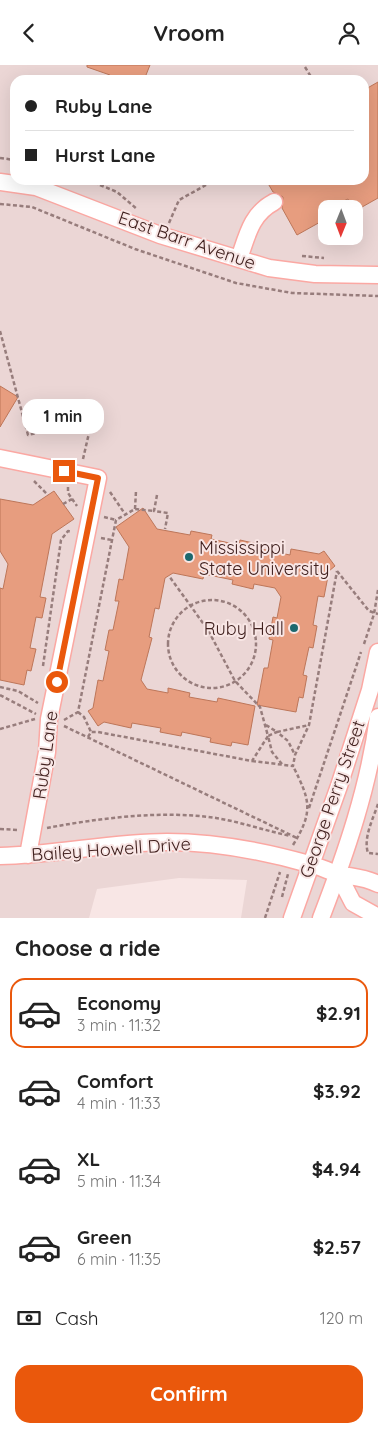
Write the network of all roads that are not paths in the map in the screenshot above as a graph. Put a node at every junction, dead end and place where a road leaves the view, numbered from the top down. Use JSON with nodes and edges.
{"nodes":[{"id":1,"x":22,"y":185,"type":"edge"},
{"id":2,"x":274,"y":202,"type":"dead end"},
{"id":3,"x":239,"y":259,"type":"junction"},
{"id":4,"x":378,"y":275,"type":"edge"},
{"id":5,"x":0,"y":458,"type":"edge"},
{"id":6,"x":378,"y":651,"type":"edge"},
{"id":7,"x":378,"y":717,"type":"edge"},
{"id":8,"x":28,"y":855,"type":"junction"},
{"id":9,"x":0,"y":856,"type":"edge"},
{"id":10,"x":309,"y":864,"type":"junction"},
{"id":11,"x":338,"y":874,"type":"junction"},
{"id":12,"x":378,"y":884,"type":"edge"},
{"id":13,"x":378,"y":917,"type":"edge"},
{"id":14,"x":292,"y":918,"type":"edge"},
{"id":15,"x":321,"y":918,"type":"edge"}],
"edges":[{"from":1,"to":3,"type":"street","name":"East Barr Avenue"},
{"from":2,"to":3,"type":"street"},
{"from":3,"to":4,"type":"street","name":"East Barr Avenue"},
{"from":5,"to":8,"type":"street","name":"Ruby Lane"},
{"from":6,"to":10,"type":"street","name":"George Perry Street"},
{"from":7,"to":11,"type":"street","name":"George Perry Street"},
{"from":8,"to":9,"type":"street","name":"Bailey Howell Drive"},
{"from":8,"to":10,"type":"street","name":"Bailey Howell Drive"},
{"from":10,"to":11,"type":"street","name":"Bailey Howell Drive"},
{"from":10,"to":14,"type":"street","name":"George Perry Street"},
{"from":11,"to":12,"type":"street"},
{"from":11,"to":13,"type":"street"},
{"from":11,"to":15,"type":"street","name":"George Perry Street"}]}
